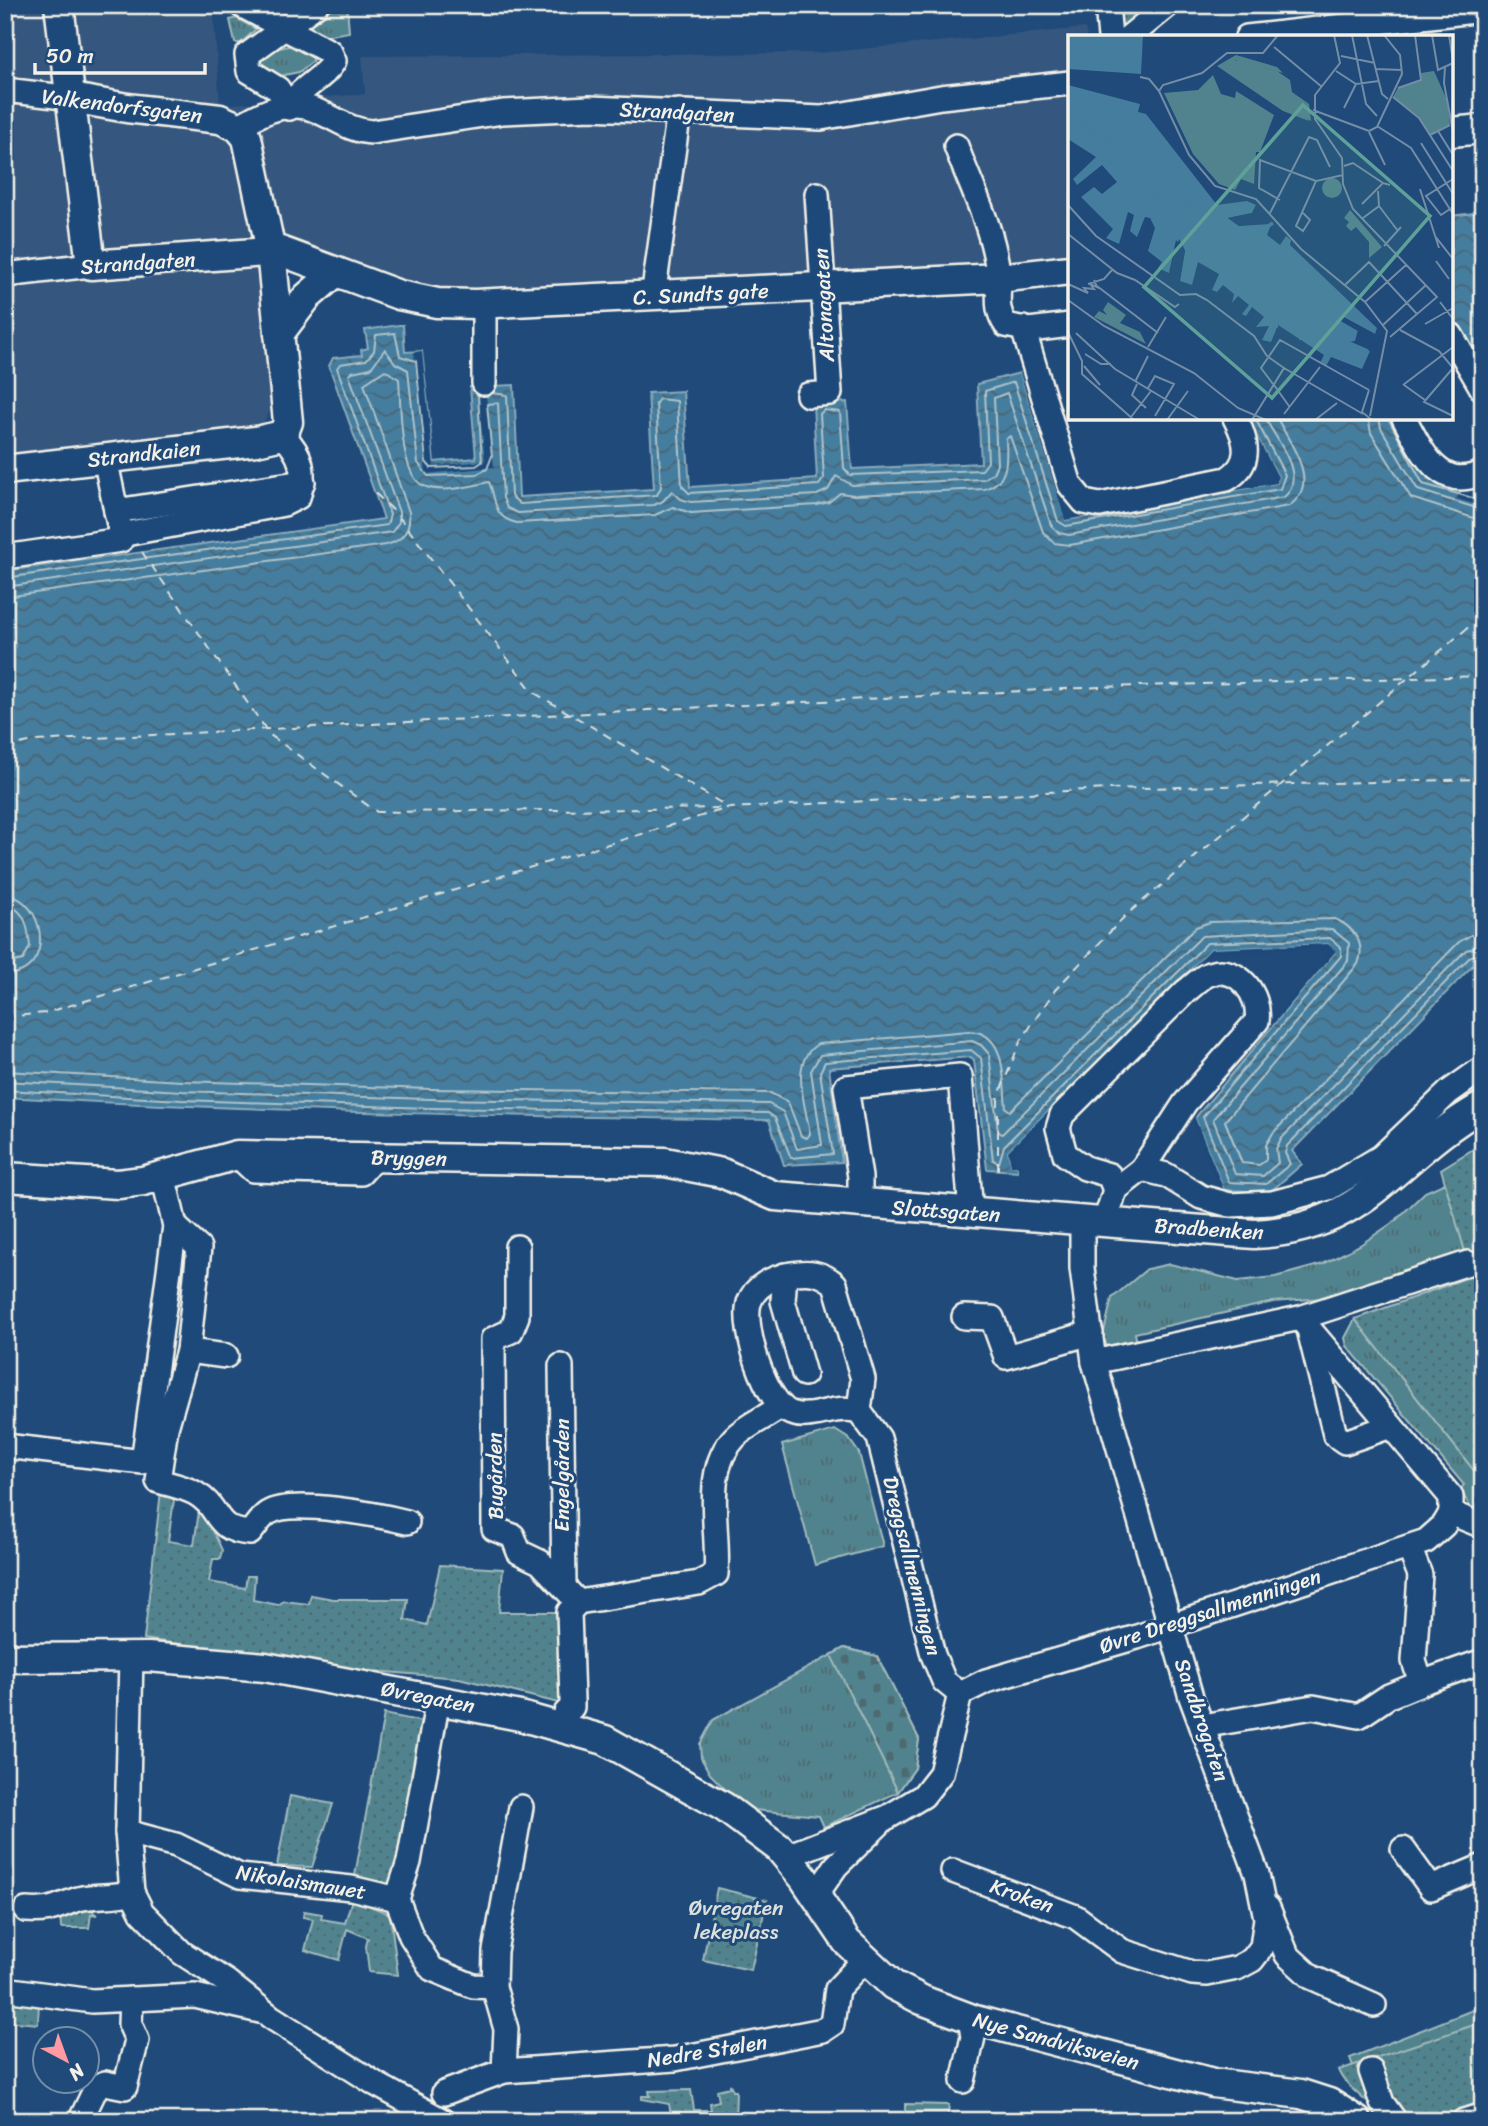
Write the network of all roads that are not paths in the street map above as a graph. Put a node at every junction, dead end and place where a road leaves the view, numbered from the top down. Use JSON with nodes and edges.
{"nodes":[{"id":1,"x":59,"y":5,"type":"edge"},
{"id":2,"x":240,"y":5,"type":"edge"},
{"id":3,"x":316,"y":5,"type":"edge"},
{"id":4,"x":1107,"y":5,"type":"edge"},
{"id":5,"x":1168,"y":5,"type":"edge"},
{"id":6,"x":1483,"y":10,"type":"edge"},
{"id":7,"x":284,"y":27,"type":"junction"},
{"id":8,"x":1110,"y":35,"type":"edge"},
{"id":9,"x":1131,"y":35,"type":"edge"},
{"id":10,"x":1264,"y":35,"type":"edge"},
{"id":11,"x":1068,"y":83,"type":"edge"},
{"id":12,"x":5,"y":90,"type":"edge"},
{"id":13,"x":72,"y":97,"type":"junction"},
{"id":14,"x":289,"y":108,"type":"junction"},
{"id":15,"x":680,"y":111,"type":"junction"},
{"id":16,"x":238,"y":127,"type":"junction"},
{"id":17,"x":1483,"y":129,"type":"edge"},
{"id":18,"x":1453,"y":132,"type":"edge"},
{"id":19,"x":956,"y":146,"type":"dead end"},
{"id":20,"x":817,"y":194,"type":"dead end"},
{"id":21,"x":271,"y":251,"type":"junction"},
{"id":22,"x":91,"y":265,"type":"junction"},
{"id":23,"x":1068,"y":270,"type":"edge"},
{"id":24,"x":336,"y":272,"type":"junction"},
{"id":25,"x":5,"y":275,"type":"edge"},
{"id":26,"x":999,"y":278,"type":"junction"},
{"id":27,"x":823,"y":288,"type":"junction"},
{"id":28,"x":653,"y":297,"type":"junction"},
{"id":29,"x":484,"y":304,"type":"junction"},
{"id":30,"x":1068,"y":325,"type":"edge"},
{"id":31,"x":1023,"y":328,"type":"junction"},
{"id":32,"x":279,"y":334,"type":"junction"},
{"id":33,"x":1453,"y":338,"type":"edge"},
{"id":34,"x":484,"y":383,"type":"dead end"},
{"id":35,"x":1483,"y":390,"type":"edge"},
{"id":36,"x":808,"y":395,"type":"dead end"},
{"id":37,"x":1236,"y":420,"type":"edge"},
{"id":38,"x":1405,"y":420,"type":"edge"},
{"id":39,"x":283,"y":435,"type":"junction"},
{"id":40,"x":105,"y":458,"type":"junction"},
{"id":41,"x":5,"y":470,"type":"edge"},
{"id":42,"x":1483,"y":472,"type":"edge"},
{"id":43,"x":303,"y":482,"type":"junction"},
{"id":44,"x":116,"y":511,"type":"junction"},
{"id":45,"x":120,"y":535,"type":"junction"},
{"id":46,"x":5,"y":557,"type":"edge"},
{"id":47,"x":1483,"y":1068,"type":"edge"},
{"id":48,"x":1483,"y":1106,"type":"edge"},
{"id":49,"x":1142,"y":1169,"type":"junction"},
{"id":50,"x":163,"y":1175,"type":"junction"},
{"id":51,"x":5,"y":1177,"type":"edge"},
{"id":52,"x":1115,"y":1191,"type":"junction"},
{"id":53,"x":810,"y":1200,"type":"joint"},
{"id":54,"x":860,"y":1204,"type":"junction"},
{"id":55,"x":971,"y":1213,"type":"junction"},
{"id":56,"x":1093,"y":1221,"type":"junction"},
{"id":57,"x":175,"y":1226,"type":"junction"},
{"id":58,"x":517,"y":1247,"type":"dead end"},
{"id":59,"x":1468,"y":1263,"type":"dead end"},
{"id":60,"x":785,"y":1275,"type":"junction"},
{"id":61,"x":964,"y":1317,"type":"dead end"},
{"id":62,"x":1304,"y":1323,"type":"junction"},
{"id":63,"x":1091,"y":1333,"type":"junction"},
{"id":64,"x":188,"y":1351,"type":"junction"},
{"id":65,"x":226,"y":1356,"type":"dead end"},
{"id":66,"x":1094,"y":1362,"type":"junction"},
{"id":67,"x":561,"y":1366,"type":"dead end"},
{"id":68,"x":804,"y":1374,"type":"dead end"},
{"id":69,"x":781,"y":1406,"type":"junction"},
{"id":70,"x":859,"y":1411,"type":"junction"},
{"id":71,"x":1391,"y":1426,"type":"junction"},
{"id":72,"x":5,"y":1446,"type":"edge"},
{"id":73,"x":1451,"y":1513,"type":"junction"},
{"id":74,"x":407,"y":1522,"type":"dead end"},
{"id":75,"x":1483,"y":1526,"type":"edge"},
{"id":76,"x":1409,"y":1547,"type":"junction"},
{"id":77,"x":571,"y":1593,"type":"junction"},
{"id":78,"x":1170,"y":1624,"type":"junction"},
{"id":79,"x":131,"y":1657,"type":"junction"},
{"id":80,"x":5,"y":1658,"type":"edge"},
{"id":81,"x":1483,"y":1661,"type":"edge"},
{"id":82,"x":1421,"y":1682,"type":"junction"},
{"id":83,"x":960,"y":1694,"type":"junction"},
{"id":84,"x":439,"y":1699,"type":"junction"},
{"id":85,"x":566,"y":1713,"type":"dead end"},
{"id":86,"x":1202,"y":1726,"type":"junction"},
{"id":87,"x":521,"y":1807,"type":"dead end"},
{"id":88,"x":888,"y":1817,"type":"junction"},
{"id":89,"x":127,"y":1832,"type":"junction"},
{"id":90,"x":1403,"y":1849,"type":"dead end"},
{"id":91,"x":1483,"y":1866,"type":"edge"},
{"id":92,"x":953,"y":1871,"type":"dead end"},
{"id":93,"x":802,"y":1876,"type":"junction"},
{"id":94,"x":132,"y":1887,"type":"junction"},
{"id":95,"x":1263,"y":1895,"type":"junction"},
{"id":96,"x":397,"y":1899,"type":"junction"},
{"id":97,"x":26,"y":1910,"type":"dead end"},
{"id":98,"x":1089,"y":1925,"type":"joint"},
{"id":99,"x":864,"y":1959,"type":"junction"},
{"id":100,"x":494,"y":1987,"type":"junction"},
{"id":101,"x":5,"y":1989,"type":"edge"},
{"id":102,"x":131,"y":1999,"type":"junction"},
{"id":103,"x":1374,"y":2005,"type":"dead end"},
{"id":104,"x":263,"y":2011,"type":"junction"},
{"id":105,"x":970,"y":2018,"type":"junction"},
{"id":106,"x":504,"y":2071,"type":"junction"},
{"id":107,"x":1371,"y":2071,"type":"dead end"},
{"id":108,"x":963,"y":2081,"type":"dead end"},
{"id":109,"x":444,"y":2093,"type":"dead end"},
{"id":110,"x":1483,"y":2115,"type":"edge"},
{"id":111,"x":80,"y":2121,"type":"edge"},
{"id":112,"x":443,"y":2121,"type":"edge"},
{"id":113,"x":1357,"y":2121,"type":"edge"},
{"id":114,"x":1395,"y":2121,"type":"edge"},
{"id":115,"x":1464,"y":2121,"type":"edge"}],
"edges":[{"from":1,"to":13,"type":"main road"},
{"from":2,"to":7,"type":"street"},
{"from":3,"to":7,"type":"street"},
{"from":4,"to":8,"type":"street"},
{"from":5,"to":9,"type":"street"},
{"from":6,"to":10,"type":"street"},
{"from":7,"to":14,"type":"street"},
{"from":7,"to":14,"type":"street"},
{"from":11,"to":15,"type":"street","name":"Strandgaten"},
{"from":12,"to":13,"type":"street","name":"Valkendorfsgaten"},
{"from":13,"to":16,"type":"main road","name":"Valkendorfsgaten"},
{"from":13,"to":22,"type":"main road"},
{"from":14,"to":15,"type":"street","name":"Strandgaten"},
{"from":14,"to":16,"type":"street"},
{"from":15,"to":28,"type":"street"},
{"from":16,"to":21,"type":"main road"},
{"from":17,"to":18,"type":"main road"},
{"from":19,"to":26,"type":"street"},
{"from":20,"to":27,"type":"street","name":"Altonagaten"},
{"from":21,"to":22,"type":"main road","name":"Strandgaten"},
{"from":21,"to":24,"type":"main road","name":"C. Sundts gate"},
{"from":21,"to":32,"type":"main road"},
{"from":22,"to":25,"type":"street","name":"Strandgaten"},
{"from":23,"to":26,"type":"main road","name":"C. Sundts gate"},
{"from":24,"to":29,"type":"main road","name":"C. Sundts gate"},
{"from":24,"to":32,"type":"main road"},
{"from":26,"to":27,"type":"main road","name":"C. Sundts gate"},
{"from":26,"to":31,"type":"street"},
{"from":27,"to":28,"type":"main road","name":"C. Sundts gate"},
{"from":27,"to":36,"type":"street","name":"Altonagaten"},
{"from":28,"to":29,"type":"main road","name":"C. Sundts gate"},
{"from":29,"to":34,"type":"street"},
{"from":30,"to":31,"type":"street"},
{"from":31,"to":37,"type":"street"},
{"from":32,"to":39,"type":"main road"},
{"from":33,"to":35,"type":"street"},
{"from":38,"to":42,"type":"street"},
{"from":39,"to":40,"type":"main road","name":"Strandkaien"},
{"from":39,"to":43,"type":"street"},
{"from":40,"to":41,"type":"main road","name":"Strandkaien"},
{"from":40,"to":44,"type":"street"},
{"from":43,"to":44,"type":"street"},
{"from":43,"to":45,"type":"street"},
{"from":44,"to":45,"type":"street"},
{"from":45,"to":46,"type":"street"},
{"from":47,"to":49,"type":"street"},
{"from":48,"to":56,"type":"main road","name":"Bradbenken"},
{"from":49,"to":52,"type":"street"},
{"from":49,"to":52,"type":"street"},
{"from":50,"to":51,"type":"main road","name":"Bryggen"},
{"from":50,"to":53,"type":"main road","name":"Bryggen"},
{"from":50,"to":57,"type":"street"},
{"from":52,"to":56,"type":"street","name":"Sandbrogaten"},
{"from":53,"to":54,"type":"main road","name":"Slottsgaten"},
{"from":54,"to":55,"type":"main road","name":"Slottsgaten"},
{"from":54,"to":55,"type":"street"},
{"from":55,"to":56,"type":"main road","name":"Slottsgaten"},
{"from":56,"to":63,"type":"street","name":"Sandbrogaten"},
{"from":57,"to":64,"type":"street"},
{"from":57,"to":72,"type":"street"},
{"from":58,"to":77,"type":"street","name":"Bugården"},
{"from":59,"to":62,"type":"street"},
{"from":60,"to":68,"type":"street"},
{"from":60,"to":69,"type":"street"},
{"from":60,"to":70,"type":"street"},
{"from":61,"to":63,"type":"street"},
{"from":62,"to":66,"type":"street"},
{"from":62,"to":71,"type":"street"},
{"from":62,"to":71,"type":"street"},
{"from":63,"to":66,"type":"street","name":"Sandbrogaten"},
{"from":64,"to":65,"type":"street"},
{"from":64,"to":74,"type":"street"},
{"from":66,"to":78,"type":"street","name":"Sandbrogaten"},
{"from":67,"to":77,"type":"street","name":"Engelgården"},
{"from":69,"to":70,"type":"street"},
{"from":69,"to":77,"type":"street"},
{"from":70,"to":83,"type":"street","name":"Dreggsallmenningen"},
{"from":71,"to":73,"type":"street"},
{"from":73,"to":75,"type":"street"},
{"from":73,"to":76,"type":"street","name":"Øvre Dreggsallmenningen"},
{"from":76,"to":78,"type":"street","name":"Øvre Dreggsallmenningen"},
{"from":76,"to":82,"type":"street"},
{"from":77,"to":85,"type":"street"},
{"from":78,"to":83,"type":"street","name":"Øvre Dreggsallmenningen"},
{"from":78,"to":86,"type":"street","name":"Sandbrogaten"},
{"from":79,"to":80,"type":"main road","name":"Øvregaten"},
{"from":79,"to":84,"type":"main road","name":"Øvregaten"},
{"from":79,"to":89,"type":"street"},
{"from":81,"to":82,"type":"street"},
{"from":82,"to":86,"type":"street"},
{"from":83,"to":88,"type":"street"},
{"from":84,"to":93,"type":"main road","name":"Øvregaten"},
{"from":84,"to":96,"type":"street"},
{"from":86,"to":95,"type":"street","name":"Sandbrogaten"},
{"from":87,"to":100,"type":"street"},
{"from":88,"to":93,"type":"street"},
{"from":88,"to":93,"type":"street"},
{"from":89,"to":94,"type":"street"},
{"from":89,"to":96,"type":"street","name":"Nikolaismauet"},
{"from":90,"to":91,"type":"street"},
{"from":92,"to":98,"type":"street","name":"Kroken"},
{"from":93,"to":99,"type":"main road","name":"Nye Sandviksveien"},
{"from":94,"to":97,"type":"street"},
{"from":94,"to":104,"type":"street"},
{"from":95,"to":98,"type":"street","name":"Sandbrogaten"},
{"from":95,"to":103,"type":"street"},
{"from":96,"to":100,"type":"street"},
{"from":99,"to":105,"type":"main road","name":"Nye Sandviksveien"},
{"from":99,"to":106,"type":"street","name":"Nedre Stølen"},
{"from":100,"to":106,"type":"street"},
{"from":101,"to":102,"type":"street"},
{"from":102,"to":104,"type":"street"},
{"from":102,"to":111,"type":"street"},
{"from":104,"to":112,"type":"street"},
{"from":105,"to":108,"type":"street"},
{"from":105,"to":113,"type":"main road","name":"Nye Sandviksveien"},
{"from":106,"to":109,"type":"street","name":"Nedre Stølen"},
{"from":107,"to":114,"type":"street"},
{"from":110,"to":115,"type":"street"}]}
